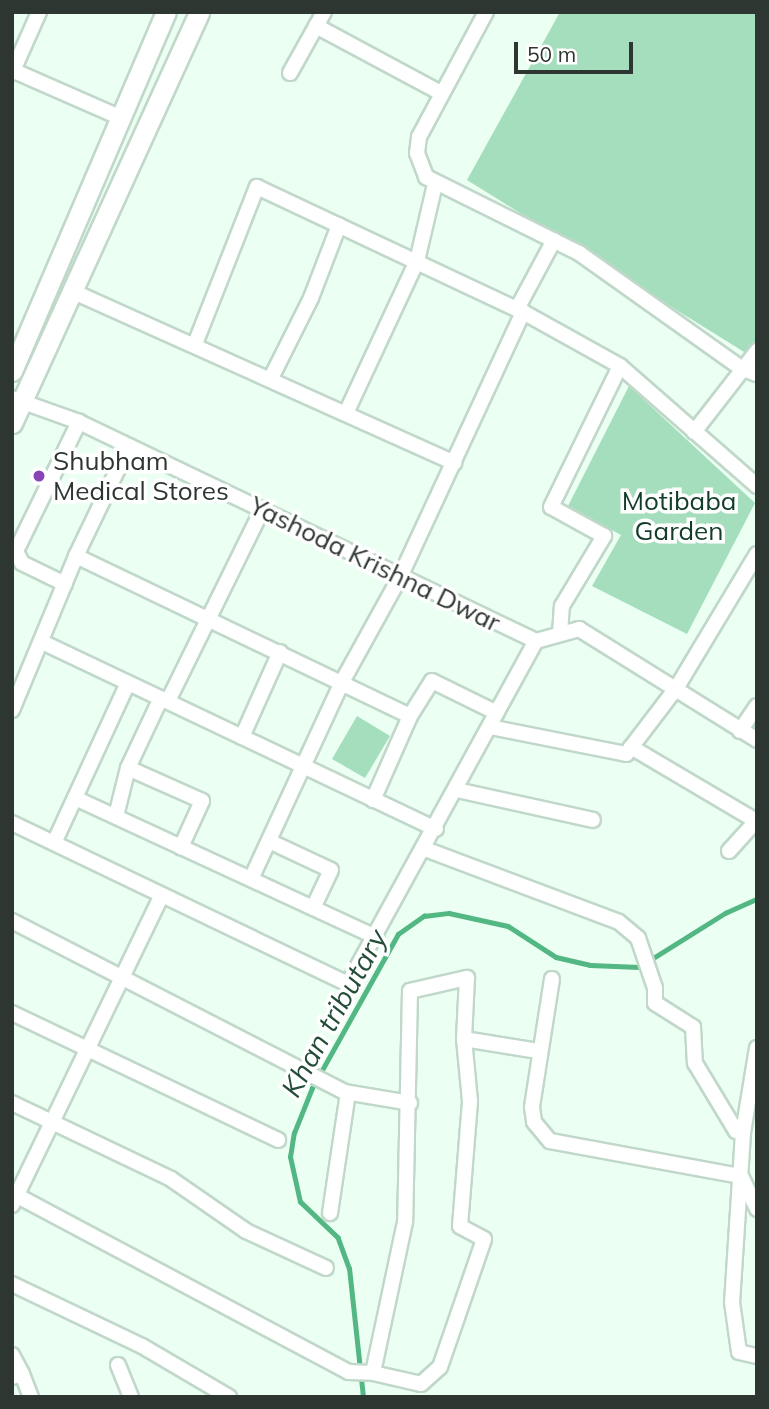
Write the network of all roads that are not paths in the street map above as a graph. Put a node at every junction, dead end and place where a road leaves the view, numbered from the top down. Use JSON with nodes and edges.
{"nodes":[{"id":1,"x":39,"y":12,"type":"edge"},
{"id":2,"x":166,"y":12,"type":"edge"},
{"id":3,"x":199,"y":12,"type":"edge"},
{"id":4,"x":324,"y":12,"type":"edge"},
{"id":5,"x":486,"y":12,"type":"edge"},
{"id":6,"x":316,"y":26,"type":"junction"},
{"id":7,"x":13,"y":71,"type":"edge"},
{"id":8,"x":290,"y":73,"type":"dead end"},
{"id":9,"x":441,"y":93,"type":"junction"},
{"id":10,"x":119,"y":117,"type":"junction"},
{"id":11,"x":435,"y":184,"type":"junction"},
{"id":12,"x":339,"y":225,"type":"junction"},
{"id":13,"x":554,"y":240,"type":"junction"},
{"id":14,"x":417,"y":261,"type":"junction"},
{"id":15,"x":74,"y":292,"type":"junction"},
{"id":16,"x":520,"y":310,"type":"junction"},
{"id":17,"x":194,"y":344,"type":"junction"},
{"id":18,"x":757,"y":351,"type":"edge"},
{"id":19,"x":620,"y":366,"type":"junction"},
{"id":20,"x":741,"y":368,"type":"junction"},
{"id":21,"x":12,"y":370,"type":"edge"},
{"id":22,"x":757,"y":374,"type":"edge"},
{"id":23,"x":271,"y":378,"type":"junction"},
{"id":24,"x":16,"y":400,"type":"edge"},
{"id":25,"x":347,"y":411,"type":"junction"},
{"id":26,"x":79,"y":422,"type":"junction"},
{"id":27,"x":12,"y":423,"type":"edge"},
{"id":28,"x":694,"y":432,"type":"junction"},
{"id":29,"x":129,"y":446,"type":"junction"},
{"id":30,"x":454,"y":463,"type":"junction"},
{"id":31,"x":757,"y":486,"type":"edge"},
{"id":32,"x":262,"y":510,"type":"junction"},
{"id":33,"x":757,"y":554,"type":"edge"},
{"id":34,"x":76,"y":556,"type":"junction"},
{"id":35,"x":401,"y":575,"type":"junction"},
{"id":36,"x":65,"y":584,"type":"junction"},
{"id":37,"x":208,"y":617,"type":"junction"},
{"id":38,"x":560,"y":634,"type":"junction"},
{"id":39,"x":536,"y":641,"type":"junction"},
{"id":40,"x":42,"y":642,"type":"junction"},
{"id":41,"x":280,"y":652,"type":"junction"},
{"id":42,"x":342,"y":682,"type":"junction"},
{"id":43,"x":128,"y":683,"type":"junction"},
{"id":44,"x":677,"y":687,"type":"junction"},
{"id":45,"x":165,"y":700,"type":"junction"},
{"id":46,"x":757,"y":706,"type":"edge"},
{"id":47,"x":12,"y":710,"type":"edge"},
{"id":48,"x":410,"y":716,"type":"junction"},
{"id":49,"x":494,"y":720,"type":"junction"},
{"id":50,"x":740,"y":731,"type":"junction"},
{"id":51,"x":242,"y":737,"type":"junction"},
{"id":52,"x":757,"y":740,"type":"edge"},
{"id":53,"x":631,"y":747,"type":"junction"},
{"id":54,"x":304,"y":767,"type":"junction"},
{"id":55,"x":128,"y":768,"type":"junction"},
{"id":56,"x":457,"y":790,"type":"junction"},
{"id":57,"x":75,"y":797,"type":"junction"},
{"id":58,"x":373,"y":800,"type":"junction"},
{"id":59,"x":116,"y":816,"type":"junction"},
{"id":60,"x":593,"y":820,"type":"dead end"},
{"id":61,"x":757,"y":821,"type":"edge"},
{"id":62,"x":12,"y":823,"type":"edge"},
{"id":63,"x":436,"y":830,"type":"junction"},
{"id":64,"x":269,"y":841,"type":"junction"},
{"id":65,"x":54,"y":843,"type":"junction"},
{"id":66,"x":181,"y":847,"type":"junction"},
{"id":67,"x":425,"y":849,"type":"junction"},
{"id":68,"x":729,"y":851,"type":"dead end"},
{"id":69,"x":251,"y":879,"type":"junction"},
{"id":70,"x":162,"y":895,"type":"junction"},
{"id":71,"x":313,"y":908,"type":"junction"},
{"id":72,"x":12,"y":921,"type":"edge"},
{"id":73,"x":376,"y":937,"type":"junction"},
{"id":74,"x":122,"y":978,"type":"junction"},
{"id":75,"x":552,"y":979,"type":"dead end"},
{"id":76,"x":12,"y":1013,"type":"edge"},
{"id":77,"x":464,"y":1039,"type":"junction"},
{"id":78,"x":757,"y":1048,"type":"edge"},
{"id":79,"x":538,"y":1051,"type":"junction"},
{"id":80,"x":87,"y":1052,"type":"junction"},
{"id":81,"x":348,"y":1093,"type":"junction"},
{"id":82,"x":12,"y":1103,"type":"edge"},
{"id":83,"x":410,"y":1103,"type":"junction"},
{"id":84,"x":53,"y":1124,"type":"junction"},
{"id":85,"x":743,"y":1133,"type":"junction"},
{"id":86,"x":278,"y":1140,"type":"dead end"},
{"id":87,"x":741,"y":1176,"type":"junction"},
{"id":88,"x":13,"y":1198,"type":"edge"},
{"id":89,"x":757,"y":1209,"type":"edge"},
{"id":90,"x":330,"y":1213,"type":"dead end"},
{"id":91,"x":326,"y":1268,"type":"dead end"},
{"id":92,"x":12,"y":1284,"type":"edge"},
{"id":93,"x":12,"y":1355,"type":"edge"},
{"id":94,"x":757,"y":1356,"type":"edge"},
{"id":95,"x":118,"y":1365,"type":"dead end"},
{"id":96,"x":365,"y":1373,"type":"junction"},
{"id":97,"x":17,"y":1376,"type":"edge"},
{"id":98,"x":214,"y":1392,"type":"edge"},
{"id":99,"x":32,"y":1397,"type":"edge"},
{"id":100,"x":131,"y":1397,"type":"edge"},
{"id":101,"x":229,"y":1397,"type":"edge"}],
"edges":[{"from":1,"to":7,"type":"street"},
{"from":2,"to":10,"type":"main road"},
{"from":3,"to":15,"type":"main road"},
{"from":4,"to":6,"type":"street"},
{"from":5,"to":9,"type":"street"},
{"from":6,"to":8,"type":"street"},
{"from":6,"to":9,"type":"street"},
{"from":7,"to":10,"type":"street"},
{"from":9,"to":11,"type":"street"},
{"from":10,"to":21,"type":"main road"},
{"from":11,"to":13,"type":"street"},
{"from":11,"to":14,"type":"street"},
{"from":12,"to":14,"type":"street"},
{"from":12,"to":17,"type":"street"},
{"from":12,"to":23,"type":"street"},
{"from":13,"to":16,"type":"street"},
{"from":13,"to":20,"type":"street"},
{"from":14,"to":16,"type":"street"},
{"from":14,"to":25,"type":"street"},
{"from":15,"to":17,"type":"street"},
{"from":15,"to":24,"type":"main road"},
{"from":16,"to":19,"type":"street"},
{"from":16,"to":30,"type":"street"},
{"from":17,"to":23,"type":"street"},
{"from":18,"to":20,"type":"street"},
{"from":19,"to":28,"type":"street"},
{"from":19,"to":38,"type":"street"},
{"from":20,"to":22,"type":"street"},
{"from":20,"to":28,"type":"street"},
{"from":23,"to":25,"type":"street"},
{"from":24,"to":26,"type":"street","name":"Yashoda Krishna Dwar"},
{"from":24,"to":27,"type":"main road"},
{"from":25,"to":30,"type":"street"},
{"from":26,"to":29,"type":"street","name":"Yashoda Krishna Dwar"},
{"from":26,"to":36,"type":"street"},
{"from":28,"to":31,"type":"street"},
{"from":29,"to":32,"type":"street","name":"Yashoda Krishna Dwar"},
{"from":29,"to":34,"type":"street"},
{"from":30,"to":35,"type":"street"},
{"from":32,"to":35,"type":"street","name":"Yashoda Krishna Dwar"},
{"from":32,"to":37,"type":"street"},
{"from":33,"to":44,"type":"street"},
{"from":34,"to":36,"type":"street"},
{"from":34,"to":37,"type":"street"},
{"from":35,"to":39,"type":"street","name":"Yashoda Krishna Dwar"},
{"from":35,"to":42,"type":"street"},
{"from":36,"to":40,"type":"street"},
{"from":37,"to":41,"type":"street"},
{"from":37,"to":45,"type":"street"},
{"from":38,"to":39,"type":"street"},
{"from":38,"to":44,"type":"street"},
{"from":39,"to":49,"type":"street"},
{"from":40,"to":43,"type":"street"},
{"from":40,"to":47,"type":"street"},
{"from":41,"to":42,"type":"street"},
{"from":41,"to":51,"type":"street"},
{"from":42,"to":48,"type":"street"},
{"from":42,"to":54,"type":"street"},
{"from":43,"to":45,"type":"street"},
{"from":43,"to":57,"type":"street"},
{"from":44,"to":50,"type":"street"},
{"from":44,"to":53,"type":"street"},
{"from":45,"to":51,"type":"street"},
{"from":45,"to":55,"type":"street"},
{"from":46,"to":50,"type":"street"},
{"from":48,"to":49,"type":"street"},
{"from":48,"to":58,"type":"street"},
{"from":49,"to":53,"type":"street"},
{"from":49,"to":56,"type":"street"},
{"from":50,"to":52,"type":"street"},
{"from":51,"to":54,"type":"street"},
{"from":53,"to":61,"type":"street"},
{"from":54,"to":58,"type":"street"},
{"from":54,"to":64,"type":"street"},
{"from":55,"to":59,"type":"street"},
{"from":55,"to":66,"type":"street"},
{"from":56,"to":60,"type":"street"},
{"from":56,"to":63,"type":"street"},
{"from":57,"to":59,"type":"street"},
{"from":57,"to":65,"type":"street"},
{"from":58,"to":63,"type":"street"},
{"from":59,"to":66,"type":"street"},
{"from":61,"to":68,"type":"street"},
{"from":62,"to":65,"type":"street"},
{"from":63,"to":67,"type":"street"},
{"from":64,"to":69,"type":"street"},
{"from":64,"to":71,"type":"street"},
{"from":65,"to":70,"type":"street"},
{"from":66,"to":69,"type":"street"},
{"from":67,"to":73,"type":"street"},
{"from":67,"to":85,"type":"street"},
{"from":69,"to":71,"type":"street"},
{"from":70,"to":73,"type":"street"},
{"from":70,"to":74,"type":"street"},
{"from":71,"to":73,"type":"street"},
{"from":72,"to":74,"type":"street"},
{"from":74,"to":80,"type":"street"},
{"from":74,"to":81,"type":"street"},
{"from":75,"to":79,"type":"street"},
{"from":76,"to":80,"type":"street"},
{"from":77,"to":79,"type":"street"},
{"from":77,"to":83,"type":"street"},
{"from":77,"to":96,"type":"street"},
{"from":78,"to":85,"type":"street"},
{"from":79,"to":87,"type":"street"},
{"from":80,"to":84,"type":"street"},
{"from":80,"to":86,"type":"street"},
{"from":81,"to":83,"type":"street"},
{"from":81,"to":90,"type":"street"},
{"from":82,"to":84,"type":"street"},
{"from":83,"to":96,"type":"street"},
{"from":84,"to":88,"type":"street"},
{"from":84,"to":91,"type":"street"},
{"from":85,"to":87,"type":"street"},
{"from":87,"to":89,"type":"street"},
{"from":87,"to":94,"type":"street"},
{"from":88,"to":96,"type":"street"},
{"from":92,"to":98,"type":"street"},
{"from":93,"to":97,"type":"street"},
{"from":95,"to":100,"type":"street"},
{"from":97,"to":99,"type":"street"},
{"from":98,"to":101,"type":"street"}]}
